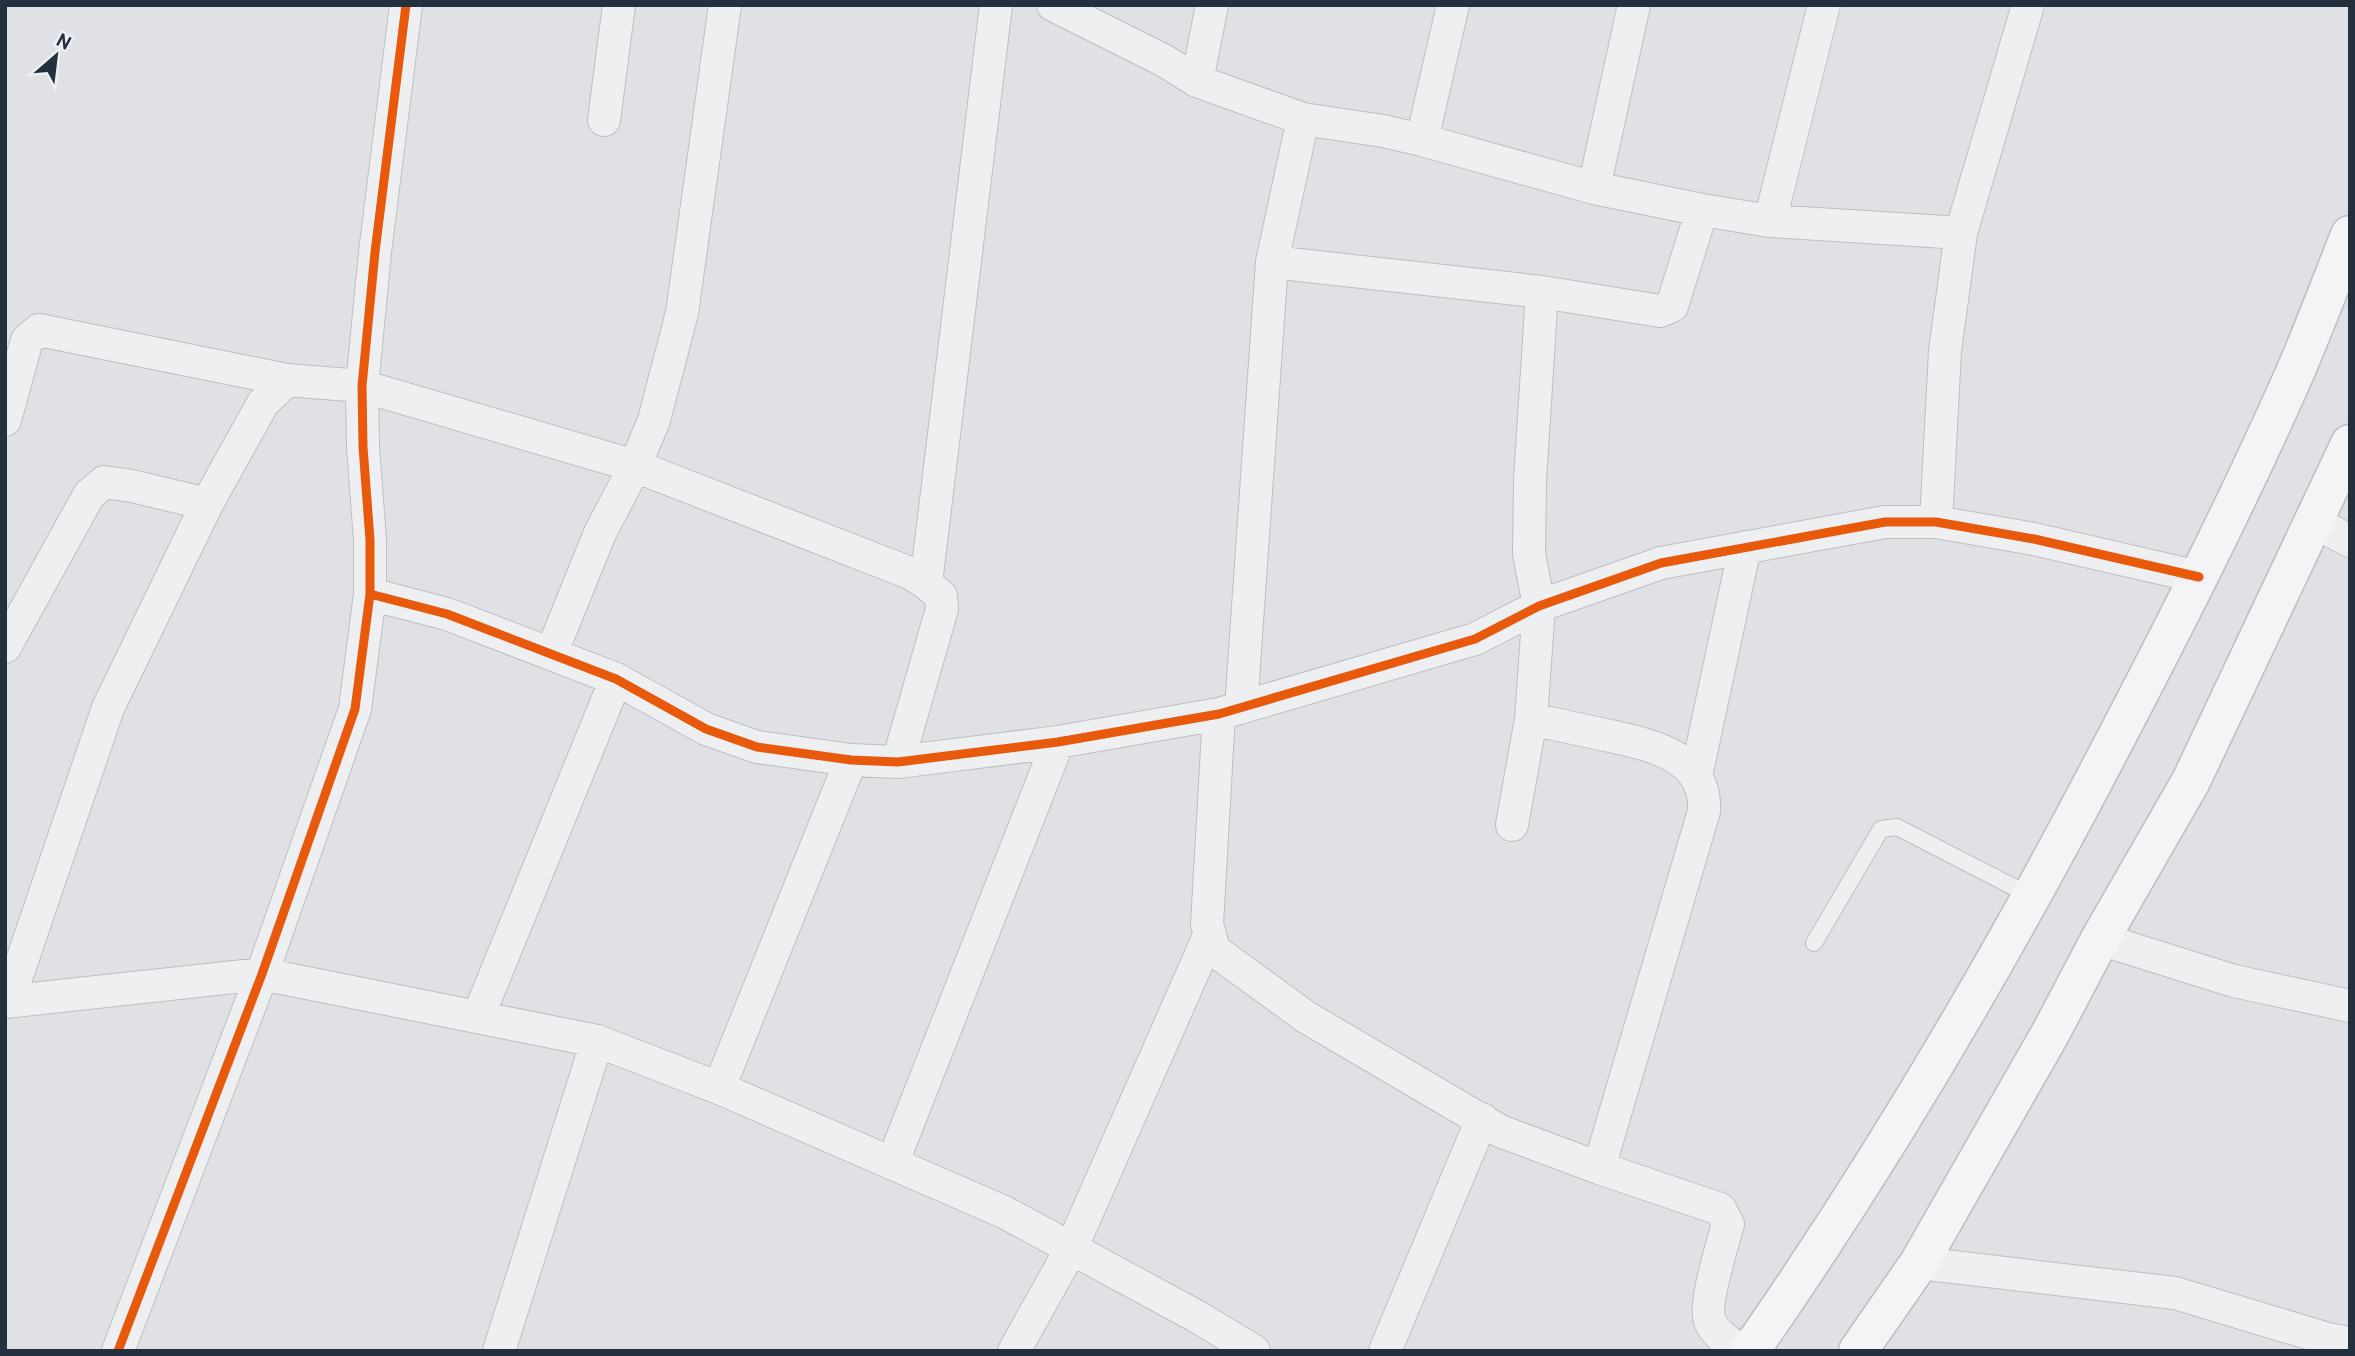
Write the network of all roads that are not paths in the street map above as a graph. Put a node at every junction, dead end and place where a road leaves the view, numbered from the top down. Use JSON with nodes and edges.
{"nodes":[{"id":1,"x":406,"y":5,"type":"edge"},
{"id":2,"x":619,"y":5,"type":"edge"},
{"id":3,"x":725,"y":5,"type":"edge"},
{"id":4,"x":996,"y":5,"type":"edge"},
{"id":5,"x":1053,"y":5,"type":"edge"},
{"id":6,"x":1212,"y":5,"type":"edge"},
{"id":7,"x":1453,"y":5,"type":"edge"},
{"id":8,"x":1634,"y":5,"type":"edge"},
{"id":9,"x":1824,"y":5,"type":"edge"},
{"id":10,"x":2028,"y":5,"type":"edge"},
{"id":11,"x":1197,"y":80,"type":"junction"},
{"id":12,"x":1303,"y":119,"type":"junction"},
{"id":13,"x":604,"y":120,"type":"dead end"},
{"id":14,"x":1422,"y":139,"type":"junction"},
{"id":15,"x":1594,"y":188,"type":"junction"},
{"id":16,"x":1702,"y":210,"type":"junction"},
{"id":17,"x":1770,"y":221,"type":"junction"},
{"id":18,"x":1961,"y":233,"type":"junction"},
{"id":19,"x":2350,"y":235,"type":"edge"},
{"id":20,"x":1272,"y":262,"type":"junction"},
{"id":21,"x":1542,"y":292,"type":"junction"},
{"id":22,"x":287,"y":380,"type":"junction"},
{"id":23,"x":362,"y":386,"type":"junction"},
{"id":24,"x":5,"y":421,"type":"edge"},
{"id":25,"x":2350,"y":444,"type":"edge"},
{"id":26,"x":635,"y":466,"type":"junction"},
{"id":27,"x":207,"y":505,"type":"junction"},
{"id":28,"x":1936,"y":522,"type":"junction"},
{"id":29,"x":2314,"y":522,"type":"junction"},
{"id":30,"x":2350,"y":541,"type":"edge"},
{"id":31,"x":1745,"y":547,"type":"junction"},
{"id":32,"x":2199,"y":577,"type":"junction"},
{"id":33,"x":926,"y":583,"type":"junction"},
{"id":34,"x":370,"y":594,"type":"junction"},
{"id":35,"x":1539,"y":606,"type":"junction"},
{"id":36,"x":5,"y":647,"type":"edge"},
{"id":37,"x":551,"y":654,"type":"junction"},
{"id":38,"x":616,"y":679,"type":"junction"},
{"id":39,"x":1230,"y":711,"type":"junction"},
{"id":40,"x":1531,"y":719,"type":"junction"},
{"id":41,"x":1058,"y":742,"type":"junction"},
{"id":42,"x":851,"y":760,"type":"junction"},
{"id":43,"x":898,"y":762,"type":"junction"},
{"id":44,"x":1696,"y":776,"type":"junction"},
{"id":45,"x":1511,"y":825,"type":"dead end"},
{"id":46,"x":2033,"y":897,"type":"junction"},
{"id":47,"x":1209,"y":936,"type":"junction"},
{"id":48,"x":2099,"y":939,"type":"junction"},
{"id":49,"x":1814,"y":943,"type":"dead end"},
{"id":50,"x":262,"y":974,"type":"junction"},
{"id":51,"x":7,"y":1002,"type":"edge"},
{"id":52,"x":2350,"y":1006,"type":"edge"},
{"id":53,"x":478,"y":1017,"type":"junction"},
{"id":54,"x":597,"y":1041,"type":"junction"},
{"id":55,"x":719,"y":1088,"type":"junction"},
{"id":56,"x":1482,"y":1119,"type":"junction"},
{"id":57,"x":892,"y":1164,"type":"junction"},
{"id":58,"x":1599,"y":1168,"type":"junction"},
{"id":59,"x":1071,"y":1249,"type":"junction"},
{"id":60,"x":1919,"y":1263,"type":"junction"},
{"id":61,"x":2292,"y":1339,"type":"edge"},
{"id":62,"x":2350,"y":1343,"type":"edge"},
{"id":63,"x":118,"y":1351,"type":"edge"},
{"id":64,"x":499,"y":1351,"type":"edge"},
{"id":65,"x":1014,"y":1351,"type":"edge"},
{"id":66,"x":1254,"y":1351,"type":"edge"},
{"id":67,"x":1385,"y":1351,"type":"edge"},
{"id":68,"x":1741,"y":1351,"type":"edge"},
{"id":69,"x":1750,"y":1351,"type":"edge"},
{"id":70,"x":1858,"y":1351,"type":"edge"}],
"edges":[{"from":1,"to":23,"type":"street"},
{"from":2,"to":13,"type":"street"},
{"from":3,"to":26,"type":"street"},
{"from":4,"to":33,"type":"street"},
{"from":5,"to":11,"type":"street"},
{"from":6,"to":11,"type":"street"},
{"from":7,"to":14,"type":"street"},
{"from":8,"to":15,"type":"street"},
{"from":9,"to":17,"type":"street"},
{"from":10,"to":18,"type":"street"},
{"from":11,"to":12,"type":"street"},
{"from":12,"to":14,"type":"street"},
{"from":12,"to":20,"type":"street"},
{"from":14,"to":15,"type":"street"},
{"from":15,"to":16,"type":"street"},
{"from":16,"to":17,"type":"street"},
{"from":16,"to":21,"type":"street"},
{"from":17,"to":18,"type":"street"},
{"from":18,"to":28,"type":"street"},
{"from":19,"to":32,"type":"main road"},
{"from":20,"to":21,"type":"street"},
{"from":20,"to":39,"type":"street"},
{"from":21,"to":35,"type":"street"},
{"from":22,"to":23,"type":"street"},
{"from":22,"to":24,"type":"street"},
{"from":22,"to":27,"type":"street"},
{"from":23,"to":26,"type":"street"},
{"from":23,"to":34,"type":"street"},
{"from":25,"to":29,"type":"main road"},
{"from":26,"to":33,"type":"street"},
{"from":26,"to":37,"type":"street"},
{"from":27,"to":36,"type":"street"},
{"from":27,"to":51,"type":"street"},
{"from":28,"to":31,"type":"street"},
{"from":28,"to":32,"type":"street"},
{"from":29,"to":30,"type":"street"},
{"from":29,"to":48,"type":"main road"},
{"from":31,"to":35,"type":"street"},
{"from":31,"to":44,"type":"street"},
{"from":32,"to":46,"type":"main road"},
{"from":33,"to":43,"type":"street"},
{"from":34,"to":37,"type":"street"},
{"from":34,"to":50,"type":"street"},
{"from":35,"to":39,"type":"street"},
{"from":35,"to":40,"type":"street"},
{"from":37,"to":38,"type":"street"},
{"from":38,"to":42,"type":"street"},
{"from":38,"to":53,"type":"street"},
{"from":39,"to":41,"type":"street"},
{"from":39,"to":47,"type":"street"},
{"from":40,"to":44,"type":"street"},
{"from":40,"to":45,"type":"street"},
{"from":41,"to":43,"type":"street"},
{"from":41,"to":57,"type":"street"},
{"from":42,"to":43,"type":"street"},
{"from":42,"to":55,"type":"street"},
{"from":44,"to":58,"type":"street"},
{"from":46,"to":49,"type":"lane"},
{"from":46,"to":69,"type":"main road"},
{"from":47,"to":56,"type":"street"},
{"from":47,"to":59,"type":"street"},
{"from":48,"to":52,"type":"street"},
{"from":48,"to":60,"type":"main road"},
{"from":50,"to":51,"type":"street"},
{"from":50,"to":53,"type":"street"},
{"from":50,"to":63,"type":"street"},
{"from":53,"to":54,"type":"street"},
{"from":54,"to":55,"type":"street"},
{"from":54,"to":64,"type":"street"},
{"from":55,"to":57,"type":"street"},
{"from":56,"to":58,"type":"street"},
{"from":56,"to":67,"type":"street"},
{"from":57,"to":59,"type":"street"},
{"from":58,"to":68,"type":"street"},
{"from":59,"to":65,"type":"street"},
{"from":59,"to":66,"type":"street"},
{"from":60,"to":61,"type":"street"},
{"from":60,"to":70,"type":"main road"},
{"from":61,"to":62,"type":"street"}]}
